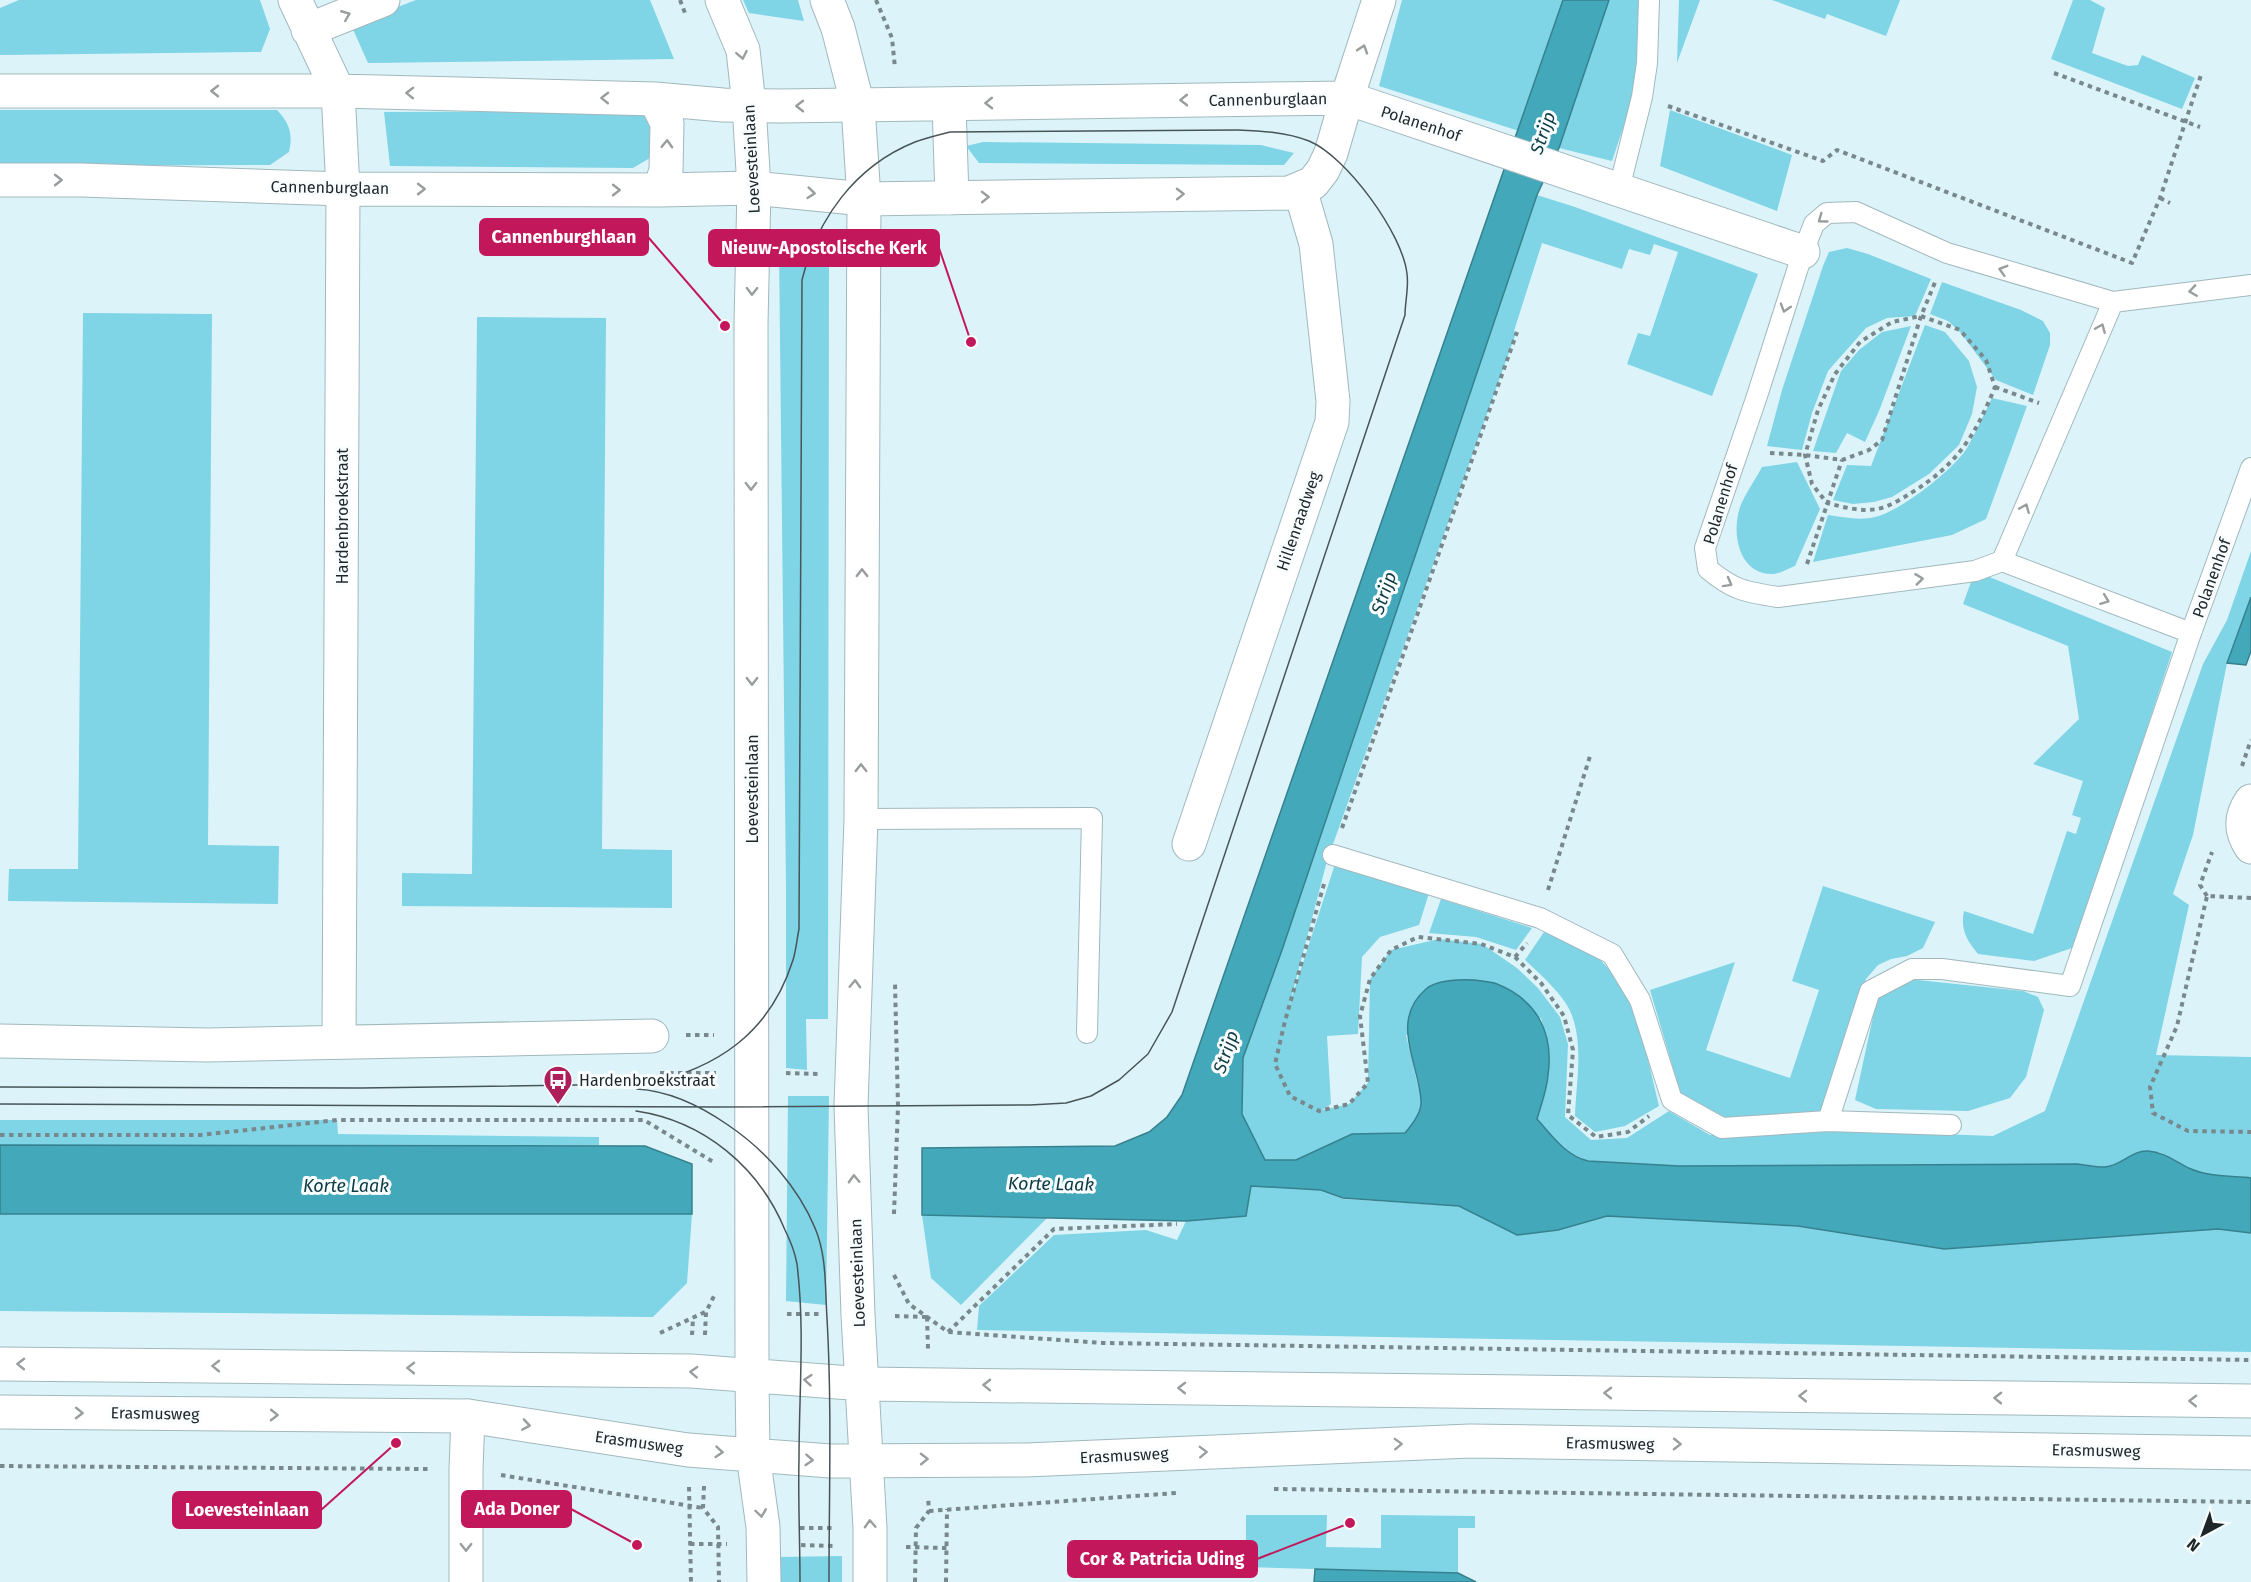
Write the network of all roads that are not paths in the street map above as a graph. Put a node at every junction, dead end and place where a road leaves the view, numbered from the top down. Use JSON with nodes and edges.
{"nodes":[{"id":1,"x":295,"y":0,"type":"edge"},
{"id":2,"x":383,"y":0,"type":"edge"},
{"id":3,"x":722,"y":0,"type":"edge"},
{"id":4,"x":827,"y":0,"type":"edge"},
{"id":5,"x":1380,"y":0,"type":"edge"},
{"id":6,"x":1649,"y":0,"type":"edge"},
{"id":7,"x":308,"y":30,"type":"junction"},
{"id":8,"x":0,"y":91,"type":"edge"},
{"id":9,"x":338,"y":91,"type":"junction"},
{"id":10,"x":1347,"y":98,"type":"junction"},
{"id":11,"x":655,"y":99,"type":"junction"},
{"id":12,"x":949,"y":104,"type":"junction"},
{"id":13,"x":749,"y":105,"type":"junction"},
{"id":14,"x":858,"y":106,"type":"junction"},
{"id":15,"x":0,"y":180,"type":"edge"},
{"id":16,"x":754,"y":188,"type":"junction"},
{"id":17,"x":343,"y":189,"type":"junction"},
{"id":18,"x":1300,"y":189,"type":"junction"},
{"id":19,"x":1619,"y":189,"type":"junction"},
{"id":20,"x":659,"y":190,"type":"junction"},
{"id":21,"x":952,"y":198,"type":"junction"},
{"id":22,"x":864,"y":199,"type":"junction"},
{"id":23,"x":1803,"y":252,"type":"junction"},
{"id":24,"x":2251,"y":285,"type":"edge"},
{"id":25,"x":2112,"y":302,"type":"junction"},
{"id":26,"x":2251,"y":468,"type":"edge"},
{"id":27,"x":2002,"y":561,"type":"junction"},
{"id":28,"x":2192,"y":633,"type":"junction"},
{"id":29,"x":2251,"y":801,"type":"edge"},
{"id":30,"x":861,"y":819,"type":"junction"},
{"id":31,"x":1190,"y":844,"type":"dead end"},
{"id":32,"x":2251,"y":847,"type":"edge"},
{"id":33,"x":1333,"y":855,"type":"dead end"},
{"id":34,"x":1086,"y":1033,"type":"dead end"},
{"id":35,"x":652,"y":1036,"type":"dead end"},
{"id":36,"x":0,"y":1041,"type":"edge"},
{"id":37,"x":339,"y":1042,"type":"junction"},
{"id":38,"x":1828,"y":1121,"type":"junction"},
{"id":39,"x":1951,"y":1125,"type":"dead end"},
{"id":40,"x":0,"y":1364,"type":"edge"},
{"id":41,"x":752,"y":1376,"type":"junction"},
{"id":42,"x":864,"y":1384,"type":"junction"},
{"id":43,"x":2251,"y":1401,"type":"edge"},
{"id":44,"x":0,"y":1412,"type":"edge"},
{"id":45,"x":468,"y":1416,"type":"junction"},
{"id":46,"x":2251,"y":1453,"type":"edge"},
{"id":47,"x":753,"y":1455,"type":"junction"},
{"id":48,"x":866,"y":1461,"type":"junction"},
{"id":49,"x":466,"y":1582,"type":"edge"},
{"id":50,"x":764,"y":1582,"type":"edge"},
{"id":51,"x":870,"y":1582,"type":"edge"}],
"edges":[{"from":1,"to":7,"type":"street","name":"Hardenbroekstraat"},
{"from":7,"to":2,"type":"street","one_way":true},
{"from":3,"to":13,"type":"street","name":"Loevesteinlaan","one_way":true},
{"from":4,"to":14,"type":"street","name":"Loevesteinlaan"},
{"from":10,"to":5,"type":"street","one_way":true},
{"from":6,"to":19,"type":"lane"},
{"from":7,"to":9,"type":"street","name":"Hardenbroekstraat"},
{"from":9,"to":8,"type":"street","name":"Cannenburglaan","one_way":true},
{"from":11,"to":9,"type":"street","name":"Cannenburglaan","one_way":true},
{"from":9,"to":17,"type":"street","name":"Hardenbroekstraat"},
{"from":10,"to":12,"type":"street","name":"Cannenburglaan","one_way":true},
{"from":10,"to":18,"type":"street","name":"Cannenburglaan"},
{"from":10,"to":19,"type":"street","name":"Polanenhof"},
{"from":11,"to":13,"type":"street","name":"Cannenburglaan"},
{"from":20,"to":11,"type":"street","one_way":true},
{"from":12,"to":14,"type":"street","name":"Cannenburglaan"},
{"from":12,"to":21,"type":"street"},
{"from":14,"to":13,"type":"street","name":"Cannenburglaan","one_way":true},
{"from":13,"to":16,"type":"street","name":"Loevesteinlaan"},
{"from":14,"to":22,"type":"street","name":"Loevesteinlaan"},
{"from":15,"to":17,"type":"street","name":"Cannenburglaan","one_way":true},
{"from":16,"to":20,"type":"street","name":"Cannenburglaan"},
{"from":16,"to":22,"type":"street","name":"Cannenburglaan","one_way":true},
{"from":16,"to":41,"type":"street","name":"Loevesteinlaan","one_way":true},
{"from":17,"to":20,"type":"street","name":"Cannenburglaan","one_way":true},
{"from":17,"to":37,"type":"street","name":"Hardenbroekstraat"},
{"from":21,"to":18,"type":"street","name":"Cannenburglaan","one_way":true},
{"from":18,"to":31,"type":"street","name":"Hillenraadweg"},
{"from":19,"to":23,"type":"street","name":"Polanenhof"},
{"from":21,"to":22,"type":"street","name":"Cannenburglaan"},
{"from":30,"to":22,"type":"street","name":"Loevesteinlaan","one_way":true},
{"from":25,"to":23,"type":"lane","name":"Polanenhof","one_way":true},
{"from":23,"to":27,"type":"lane","name":"Polanenhof","one_way":true},
{"from":24,"to":25,"type":"lane","name":"Polanenhof","one_way":true},
{"from":27,"to":25,"type":"lane","one_way":true},
{"from":26,"to":28,"type":"lane","name":"Polanenhof"},
{"from":27,"to":28,"type":"lane","name":"Polanenhof","one_way":true},
{"from":28,"to":38,"type":"lane"},
{"from":29,"to":32,"type":"street"},
{"from":30,"to":34,"type":"lane"},
{"from":42,"to":30,"type":"street","name":"Loevesteinlaan","one_way":true},
{"from":33,"to":38,"type":"lane"},
{"from":35,"to":37,"type":"street"},
{"from":36,"to":37,"type":"street"},
{"from":38,"to":39,"type":"lane"},
{"from":41,"to":40,"type":"street","one_way":true},
{"from":42,"to":41,"type":"street","one_way":true},
{"from":41,"to":47,"type":"street","name":"Loevesteinlaan"},
{"from":43,"to":42,"type":"street","one_way":true},
{"from":42,"to":48,"type":"street","name":"Loevesteinlaan"},
{"from":44,"to":45,"type":"street","name":"Erasmusweg","one_way":true},
{"from":45,"to":47,"type":"street","name":"Erasmusweg","one_way":true},
{"from":45,"to":49,"type":"street","one_way":true},
{"from":48,"to":46,"type":"street","name":"Erasmusweg","one_way":true},
{"from":47,"to":48,"type":"street","name":"Erasmusweg","one_way":true},
{"from":47,"to":50,"type":"street","name":"Loevesteinlaan","one_way":true},
{"from":51,"to":48,"type":"street","name":"Loevesteinlaan","one_way":true}]}
